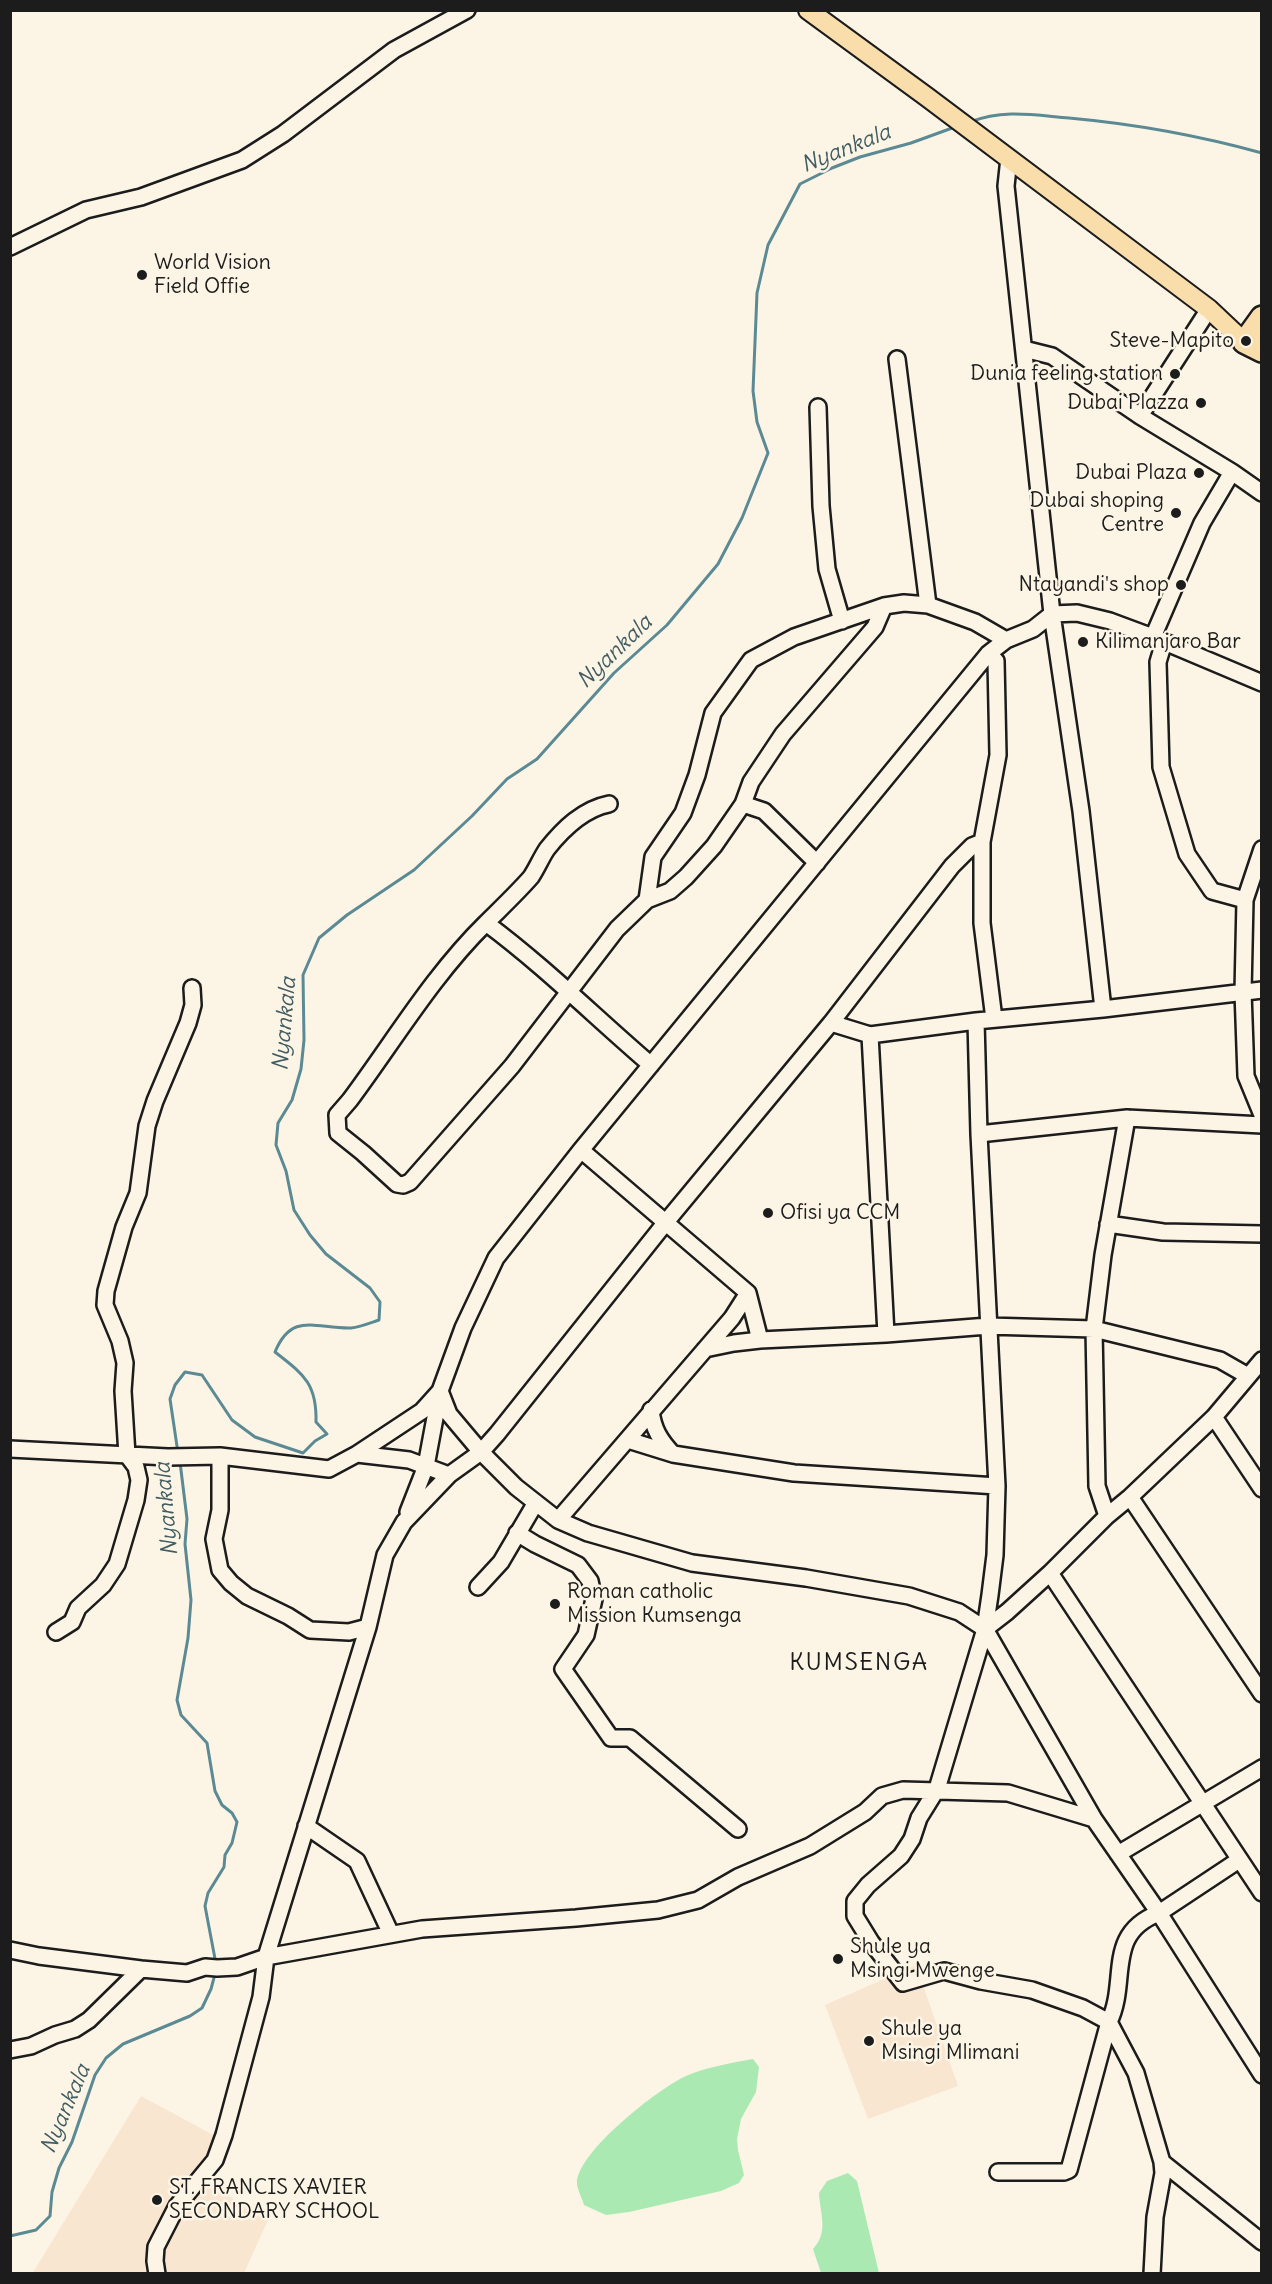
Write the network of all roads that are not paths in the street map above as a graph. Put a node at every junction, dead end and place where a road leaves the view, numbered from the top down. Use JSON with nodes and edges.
{"nodes":[{"id":1,"x":467,"y":10,"type":"edge"},
{"id":2,"x":808,"y":10,"type":"edge"},
{"id":3,"x":1009,"y":158,"type":"junction"},
{"id":4,"x":10,"y":247,"type":"edge"},
{"id":5,"x":1209,"y":309,"type":"junction"},
{"id":6,"x":1262,"y":317,"type":"edge"},
{"id":7,"x":1253,"y":346,"type":"edge"},
{"id":8,"x":1024,"y":349,"type":"junction"},
{"id":9,"x":897,"y":359,"type":"dead end"},
{"id":10,"x":818,"y":407,"type":"dead end"},
{"id":11,"x":1140,"y":416,"type":"junction"},
{"id":12,"x":1232,"y":472,"type":"junction"},
{"id":13,"x":1262,"y":493,"type":"edge"},
{"id":14,"x":928,"y":605,"type":"junction"},
{"id":15,"x":884,"y":606,"type":"junction"},
{"id":16,"x":1052,"y":614,"type":"junction"},
{"id":17,"x":842,"y":621,"type":"junction"},
{"id":18,"x":1006,"y":640,"type":"junction"},
{"id":19,"x":1159,"y":640,"type":"junction"},
{"id":20,"x":988,"y":654,"type":"junction"},
{"id":21,"x":1262,"y":684,"type":"edge"},
{"id":22,"x":609,"y":804,"type":"dead end"},
{"id":23,"x":742,"y":804,"type":"junction"},
{"id":24,"x":982,"y":842,"type":"junction"},
{"id":25,"x":1262,"y":849,"type":"edge"},
{"id":26,"x":817,"y":863,"type":"junction"},
{"id":27,"x":647,"y":900,"type":"junction"},
{"id":28,"x":1245,"y":900,"type":"junction"},
{"id":29,"x":486,"y":923,"type":"junction"},
{"id":30,"x":192,"y":988,"type":"dead end"},
{"id":31,"x":1262,"y":990,"type":"edge"},
{"id":32,"x":1243,"y":992,"type":"junction"},
{"id":33,"x":569,"y":993,"type":"junction"},
{"id":34,"x":1103,"y":1009,"type":"junction"},
{"id":35,"x":994,"y":1019,"type":"junction"},
{"id":36,"x":976,"y":1021,"type":"junction"},
{"id":37,"x":831,"y":1023,"type":"junction"},
{"id":38,"x":870,"y":1035,"type":"junction"},
{"id":39,"x":651,"y":1065,"type":"junction"},
{"id":40,"x":1262,"y":1115,"type":"edge"},
{"id":41,"x":1127,"y":1118,"type":"junction"},
{"id":42,"x":1262,"y":1125,"type":"edge"},
{"id":43,"x":979,"y":1134,"type":"junction"},
{"id":44,"x":581,"y":1150,"type":"junction"},
{"id":45,"x":666,"y":1222,"type":"junction"},
{"id":46,"x":1108,"y":1224,"type":"junction"},
{"id":47,"x":1262,"y":1234,"type":"edge"},
{"id":48,"x":748,"y":1293,"type":"junction"},
{"id":49,"x":988,"y":1326,"type":"junction"},
{"id":50,"x":1094,"y":1329,"type":"junction"},
{"id":51,"x":886,"y":1335,"type":"junction"},
{"id":52,"x":760,"y":1341,"type":"junction"},
{"id":53,"x":705,"y":1349,"type":"junction"},
{"id":54,"x":1262,"y":1360,"type":"edge"},
{"id":55,"x":1248,"y":1376,"type":"junction"},
{"id":56,"x":440,"y":1391,"type":"junction"},
{"id":57,"x":651,"y":1410,"type":"junction"},
{"id":58,"x":1214,"y":1417,"type":"junction"},
{"id":59,"x":628,"y":1440,"type":"junction"},
{"id":60,"x":10,"y":1449,"type":"edge"},
{"id":61,"x":481,"y":1452,"type":"junction"},
{"id":62,"x":357,"y":1454,"type":"junction"},
{"id":63,"x":673,"y":1454,"type":"junction"},
{"id":64,"x":128,"y":1455,"type":"junction"},
{"id":65,"x":220,"y":1456,"type":"junction"},
{"id":66,"x":426,"y":1466,"type":"junction"},
{"id":67,"x":449,"y":1474,"type":"junction"},
{"id":68,"x":997,"y":1486,"type":"junction"},
{"id":69,"x":1262,"y":1489,"type":"edge"},
{"id":70,"x":1130,"y":1497,"type":"junction"},
{"id":71,"x":535,"y":1504,"type":"junction"},
{"id":72,"x":1107,"y":1516,"type":"junction"},
{"id":73,"x":558,"y":1520,"type":"junction"},
{"id":74,"x":404,"y":1522,"type":"junction"},
{"id":75,"x":517,"y":1533,"type":"junction"},
{"id":76,"x":1050,"y":1573,"type":"junction"},
{"id":77,"x":478,"y":1587,"type":"dead end"},
{"id":78,"x":368,"y":1627,"type":"junction"},
{"id":79,"x":985,"y":1629,"type":"junction"},
{"id":80,"x":56,"y":1632,"type":"dead end"},
{"id":81,"x":1262,"y":1694,"type":"edge"},
{"id":82,"x":1262,"y":1767,"type":"edge"},
{"id":83,"x":937,"y":1789,"type":"junction"},
{"id":84,"x":1202,"y":1803,"type":"junction"},
{"id":85,"x":1094,"y":1819,"type":"junction"},
{"id":86,"x":306,"y":1826,"type":"junction"},
{"id":87,"x":738,"y":1829,"type":"dead end"},
{"id":88,"x":1118,"y":1854,"type":"junction"},
{"id":89,"x":1239,"y":1860,"type":"junction"},
{"id":90,"x":1262,"y":1893,"type":"edge"},
{"id":91,"x":1159,"y":1913,"type":"junction"},
{"id":92,"x":391,"y":1934,"type":"junction"},
{"id":93,"x":10,"y":1950,"type":"edge"},
{"id":94,"x":266,"y":1957,"type":"junction"},
{"id":95,"x":141,"y":1969,"type":"junction"},
{"id":96,"x":1109,"y":2022,"type":"junction"},
{"id":97,"x":10,"y":2050,"type":"edge"},
{"id":98,"x":1262,"y":2075,"type":"edge"},
{"id":99,"x":1162,"y":2162,"type":"junction"},
{"id":100,"x":998,"y":2172,"type":"dead end"},
{"id":101,"x":1262,"y":2242,"type":"edge"},
{"id":102,"x":157,"y":2274,"type":"edge"},
{"id":103,"x":1152,"y":2274,"type":"edge"}],
"edges":[{"from":1,"to":4,"type":"street"},
{"from":2,"to":3,"type":"main road"},
{"from":3,"to":5,"type":"main road"},
{"from":3,"to":8,"type":"street"},
{"from":5,"to":7,"type":"main road"},
{"from":5,"to":11,"type":"street"},
{"from":6,"to":7,"type":"highway"},
{"from":8,"to":11,"type":"street"},
{"from":8,"to":16,"type":"street"},
{"from":9,"to":14,"type":"street"},
{"from":10,"to":17,"type":"street"},
{"from":11,"to":12,"type":"street"},
{"from":12,"to":13,"type":"street"},
{"from":12,"to":19,"type":"street"},
{"from":14,"to":15,"type":"street"},
{"from":14,"to":18,"type":"street"},
{"from":15,"to":17,"type":"street"},
{"from":15,"to":23,"type":"street"},
{"from":16,"to":18,"type":"street"},
{"from":16,"to":19,"type":"street"},
{"from":16,"to":34,"type":"street"},
{"from":17,"to":27,"type":"street"},
{"from":18,"to":20,"type":"street"},
{"from":19,"to":21,"type":"street"},
{"from":19,"to":28,"type":"street"},
{"from":20,"to":24,"type":"street"},
{"from":20,"to":26,"type":"street"},
{"from":22,"to":29,"type":"street"},
{"from":23,"to":26,"type":"street"},
{"from":23,"to":27,"type":"street"},
{"from":24,"to":35,"type":"street"},
{"from":24,"to":37,"type":"street"},
{"from":25,"to":28,"type":"street"},
{"from":26,"to":39,"type":"street"},
{"from":27,"to":33,"type":"street"},
{"from":28,"to":32,"type":"street"},
{"from":29,"to":33,"type":"street"},
{"from":29,"to":33,"type":"street"},
{"from":30,"to":64,"type":"street"},
{"from":31,"to":32,"type":"street"},
{"from":32,"to":34,"type":"street"},
{"from":32,"to":40,"type":"street"},
{"from":33,"to":39,"type":"street"},
{"from":34,"to":35,"type":"street"},
{"from":35,"to":36,"type":"street"},
{"from":36,"to":38,"type":"street"},
{"from":36,"to":43,"type":"street"},
{"from":37,"to":38,"type":"street"},
{"from":37,"to":45,"type":"street"},
{"from":38,"to":51,"type":"street"},
{"from":39,"to":44,"type":"street"},
{"from":41,"to":42,"type":"street"},
{"from":41,"to":43,"type":"street"},
{"from":41,"to":46,"type":"street"},
{"from":43,"to":49,"type":"street"},
{"from":44,"to":45,"type":"street"},
{"from":44,"to":56,"type":"street"},
{"from":45,"to":48,"type":"street"},
{"from":45,"to":61,"type":"street"},
{"from":46,"to":47,"type":"street"},
{"from":46,"to":50,"type":"street"},
{"from":48,"to":52,"type":"street"},
{"from":48,"to":53,"type":"street"},
{"from":49,"to":50,"type":"street"},
{"from":49,"to":51,"type":"street"},
{"from":49,"to":68,"type":"street"},
{"from":50,"to":55,"type":"street"},
{"from":50,"to":72,"type":"street"},
{"from":51,"to":52,"type":"street"},
{"from":52,"to":53,"type":"street"},
{"from":53,"to":57,"type":"street"},
{"from":54,"to":55,"type":"street"},
{"from":55,"to":58,"type":"street"},
{"from":56,"to":61,"type":"street"},
{"from":56,"to":62,"type":"street"},
{"from":56,"to":66,"type":"street"},
{"from":57,"to":59,"type":"street"},
{"from":57,"to":63,"type":"street"},
{"from":58,"to":69,"type":"street"},
{"from":58,"to":70,"type":"street"},
{"from":59,"to":63,"type":"street"},
{"from":59,"to":73,"type":"street"},
{"from":60,"to":64,"type":"street"},
{"from":61,"to":67,"type":"street"},
{"from":61,"to":71,"type":"street"},
{"from":62,"to":65,"type":"street"},
{"from":62,"to":66,"type":"street"},
{"from":63,"to":68,"type":"street"},
{"from":64,"to":65,"type":"street"},
{"from":64,"to":80,"type":"street"},
{"from":65,"to":78,"type":"street"},
{"from":66,"to":67,"type":"street"},
{"from":66,"to":74,"type":"street"},
{"from":67,"to":74,"type":"street"},
{"from":68,"to":79,"type":"street"},
{"from":70,"to":72,"type":"street"},
{"from":70,"to":81,"type":"street"},
{"from":71,"to":73,"type":"street"},
{"from":71,"to":75,"type":"street"},
{"from":72,"to":76,"type":"street"},
{"from":73,"to":79,"type":"street"},
{"from":74,"to":78,"type":"street"},
{"from":75,"to":77,"type":"street"},
{"from":75,"to":87,"type":"street"},
{"from":76,"to":79,"type":"street"},
{"from":76,"to":84,"type":"street"},
{"from":78,"to":86,"type":"street"},
{"from":79,"to":83,"type":"street"},
{"from":79,"to":85,"type":"street"},
{"from":82,"to":84,"type":"street"},
{"from":83,"to":85,"type":"street"},
{"from":83,"to":92,"type":"street"},
{"from":83,"to":96,"type":"street"},
{"from":84,"to":88,"type":"street"},
{"from":84,"to":89,"type":"street"},
{"from":85,"to":88,"type":"street"},
{"from":86,"to":92,"type":"street"},
{"from":86,"to":94,"type":"street"},
{"from":88,"to":91,"type":"street"},
{"from":89,"to":90,"type":"street"},
{"from":89,"to":91,"type":"street"},
{"from":91,"to":96,"type":"street"},
{"from":91,"to":98,"type":"street"},
{"from":92,"to":94,"type":"street"},
{"from":93,"to":95,"type":"street"},
{"from":94,"to":95,"type":"street"},
{"from":94,"to":102,"type":"street"},
{"from":95,"to":97,"type":"street"},
{"from":96,"to":99,"type":"street"},
{"from":96,"to":100,"type":"street"},
{"from":99,"to":101,"type":"street"},
{"from":99,"to":103,"type":"street"}]}
